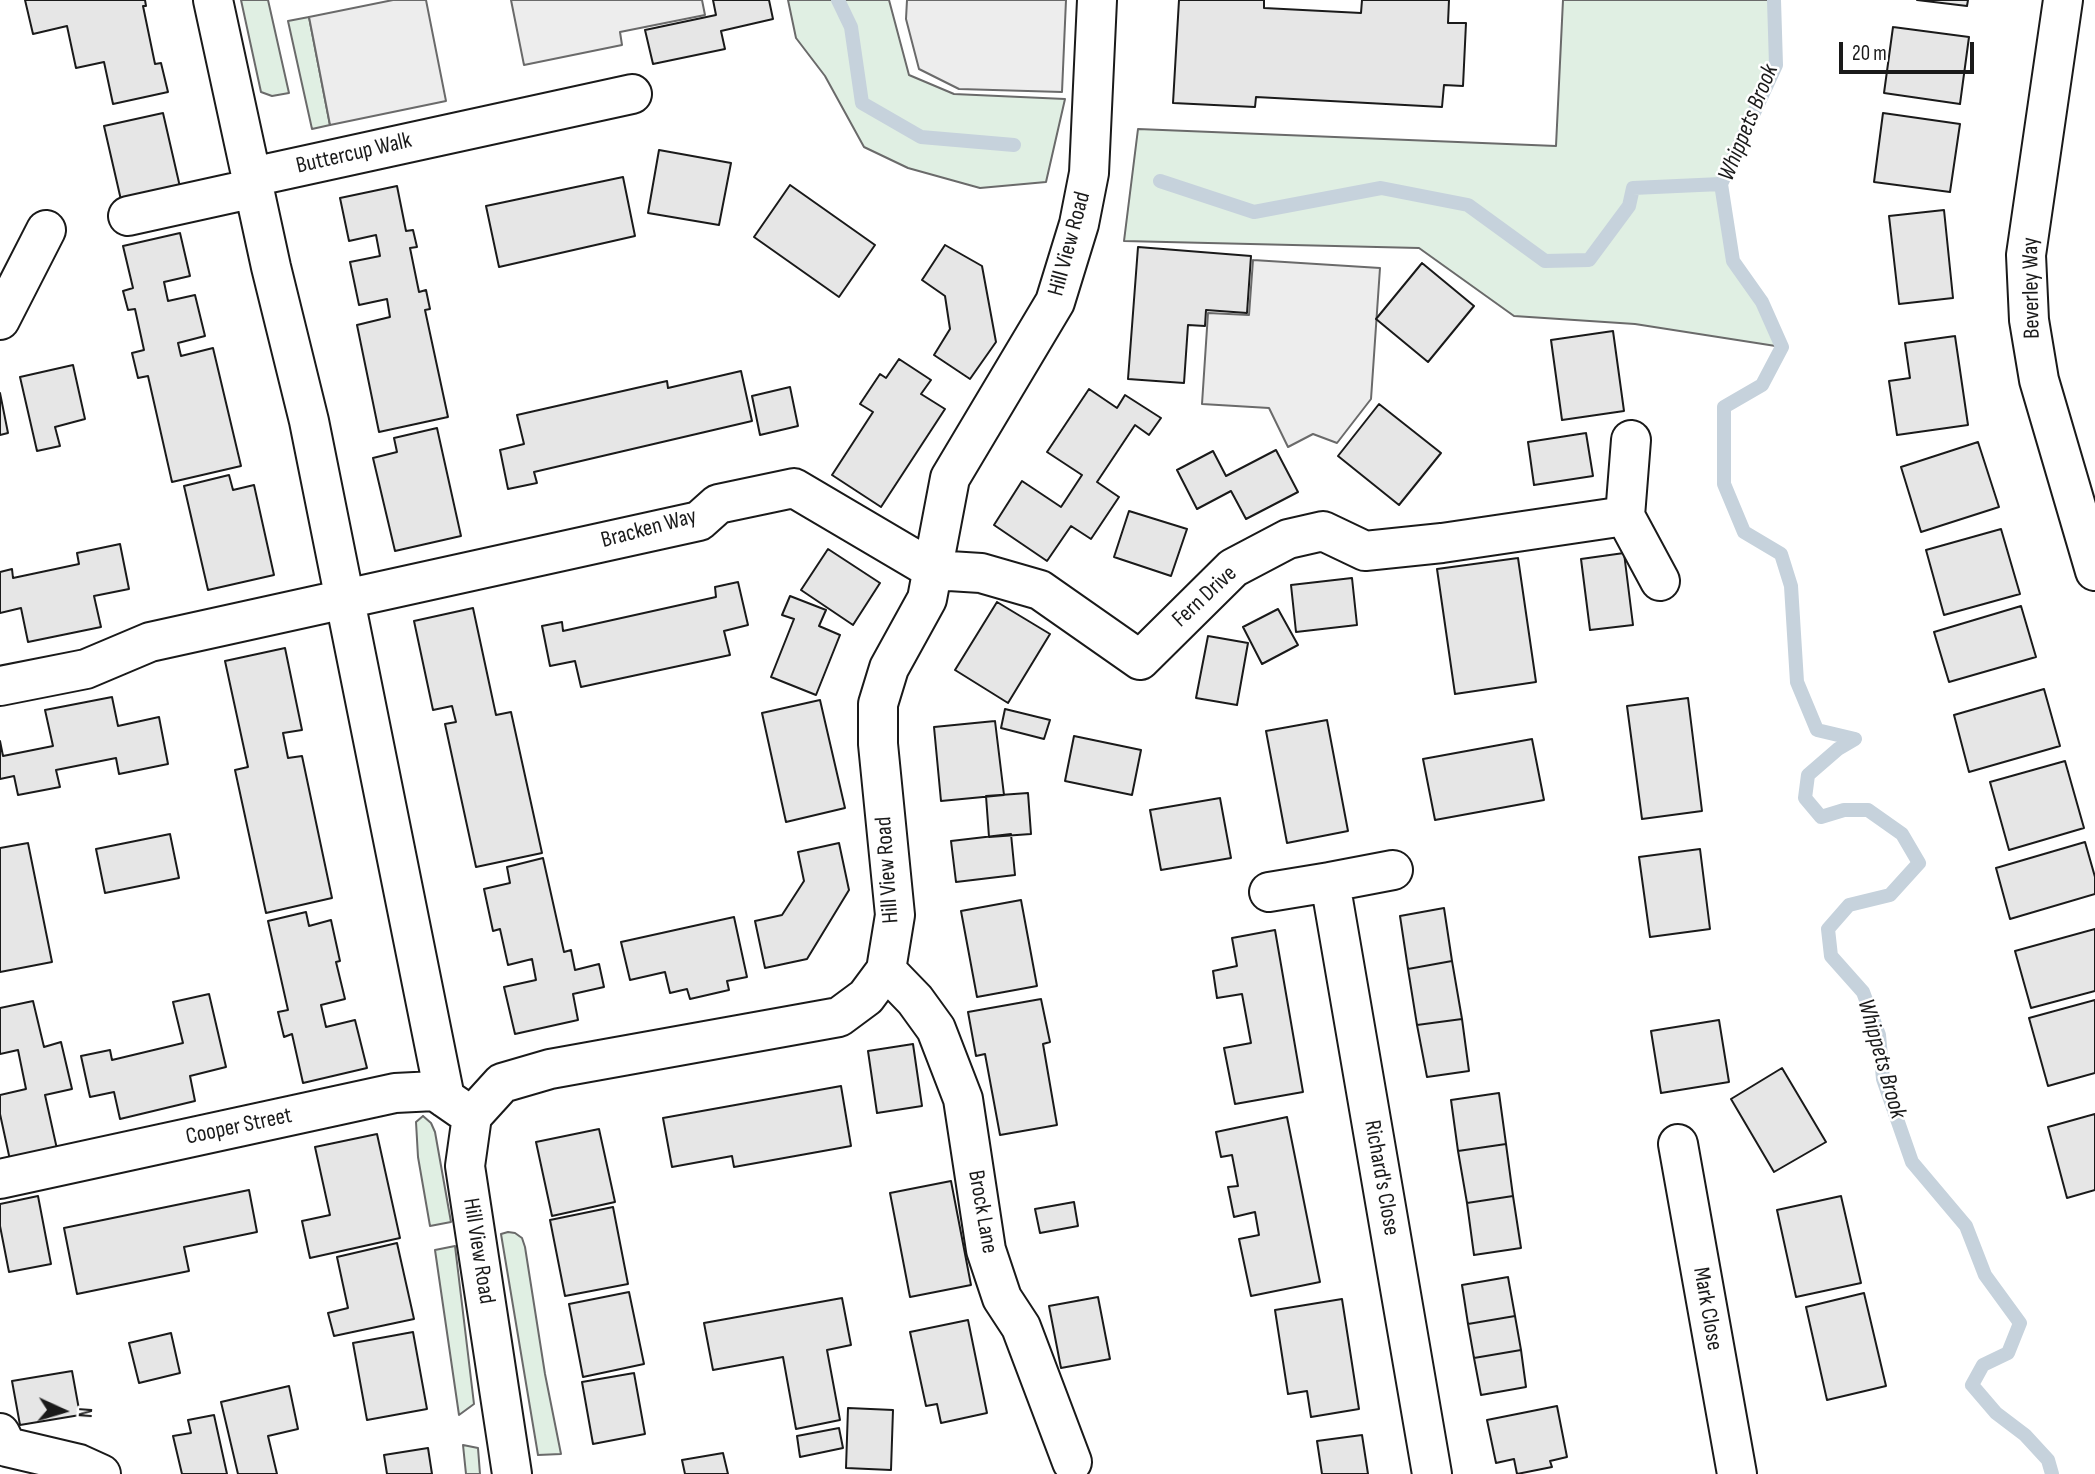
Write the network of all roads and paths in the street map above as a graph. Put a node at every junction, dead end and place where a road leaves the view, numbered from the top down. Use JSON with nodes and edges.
{"nodes":[{"id":1,"x":213,"y":0,"type":"edge"},
{"id":2,"x":1097,"y":0,"type":"edge"},
{"id":3,"x":2063,"y":0,"type":"edge"},
{"id":4,"x":632,"y":94,"type":"dead end"},
{"id":5,"x":254,"y":182,"type":"junction"},
{"id":6,"x":128,"y":216,"type":"dead end"},
{"id":7,"x":46,"y":230,"type":"dead end"},
{"id":8,"x":0,"y":320,"type":"edge"},
{"id":9,"x":1631,"y":440,"type":"dead end"},
{"id":10,"x":1625,"y":516,"type":"junction"},
{"id":11,"x":933,"y":570,"type":"junction"},
{"id":12,"x":2095,"y":570,"type":"edge"},
{"id":13,"x":1660,"y":581,"type":"dead end"},
{"id":14,"x":343,"y":600,"type":"junction"},
{"id":15,"x":0,"y":686,"type":"edge"},
{"id":16,"x":1393,"y":870,"type":"dead end"},
{"id":17,"x":1330,"y":882,"type":"junction"},
{"id":18,"x":1269,"y":892,"type":"dead end"},
{"id":19,"x":886,"y":970,"type":"junction"},
{"id":20,"x":458,"y":1107,"type":"junction"},
{"id":21,"x":1678,"y":1144,"type":"dead end"},
{"id":22,"x":0,"y":1179,"type":"edge"},
{"id":23,"x":0,"y":1433,"type":"edge"},
{"id":24,"x":1072,"y":1462,"type":"dead end"},
{"id":25,"x":101,"y":1474,"type":"edge"},
{"id":26,"x":512,"y":1474,"type":"edge"},
{"id":27,"x":1432,"y":1474,"type":"edge"},
{"id":28,"x":1737,"y":1474,"type":"edge"}],
"edges":[{"from":1,"to":5,"type":"street"},
{"from":2,"to":11,"type":"street","name":"Hill View Road"},
{"from":3,"to":12,"type":"street","name":"Beverley Way"},
{"from":4,"to":5,"type":"street","name":"Buttercup Walk"},
{"from":5,"to":6,"type":"street","name":"Buttercup Walk"},
{"from":5,"to":14,"type":"street"},
{"from":7,"to":8,"type":"street"},
{"from":9,"to":10,"type":"street"},
{"from":10,"to":11,"type":"street","name":"Fern Drive"},
{"from":10,"to":13,"type":"street"},
{"from":11,"to":14,"type":"street","name":"Bracken Way"},
{"from":11,"to":19,"type":"street","name":"Hill View Road"},
{"from":14,"to":15,"type":"street","name":"Bracken Way"},
{"from":14,"to":20,"type":"street"},
{"from":16,"to":17,"type":"street"},
{"from":17,"to":18,"type":"street"},
{"from":17,"to":27,"type":"street","name":"Richard's Close"},
{"from":19,"to":20,"type":"street","name":"Hill View Road"},
{"from":19,"to":24,"type":"street","name":"Brock Lane"},
{"from":20,"to":22,"type":"street","name":"Cooper Street"},
{"from":20,"to":26,"type":"street","name":"Hill View Road"},
{"from":21,"to":28,"type":"street","name":"Mark Close"},
{"from":23,"to":25,"type":"street"}]}
